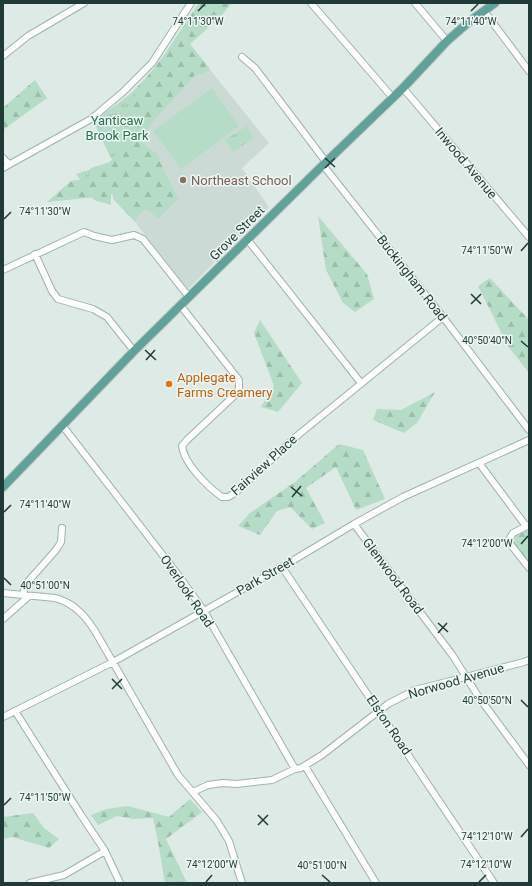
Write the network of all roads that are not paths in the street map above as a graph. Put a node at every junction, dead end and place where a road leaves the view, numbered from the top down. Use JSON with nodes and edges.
{"nodes":[{"id":1,"x":84,"y":3,"type":"edge"},
{"id":2,"x":191,"y":3,"type":"edge"},
{"id":3,"x":311,"y":3,"type":"edge"},
{"id":4,"x":415,"y":3,"type":"edge"},
{"id":5,"x":495,"y":3,"type":"edge"},
{"id":6,"x":484,"y":11,"type":"junction"},
{"id":7,"x":447,"y":41,"type":"junction"},
{"id":8,"x":3,"y":56,"type":"edge"},
{"id":9,"x":242,"y":57,"type":"dead end"},
{"id":10,"x":529,"y":72,"type":"edge"},
{"id":11,"x":403,"y":88,"type":"junction"},
{"id":12,"x":393,"y":98,"type":"junction"},
{"id":13,"x":3,"y":158,"type":"edge"},
{"id":14,"x":324,"y":164,"type":"junction"},
{"id":15,"x":6,"y":166,"type":"edge"},
{"id":16,"x":529,"y":237,"type":"edge"},
{"id":17,"x":247,"y":239,"type":"junction"},
{"id":18,"x":35,"y":254,"type":"junction"},
{"id":19,"x":3,"y":270,"type":"edge"},
{"id":20,"x":189,"y":297,"type":"junction"},
{"id":21,"x":181,"y":306,"type":"junction"},
{"id":22,"x":443,"y":317,"type":"junction"},
{"id":23,"x":134,"y":351,"type":"junction"},
{"id":24,"x":361,"y":383,"type":"junction"},
{"id":25,"x":62,"y":424,"type":"junction"},
{"id":26,"x":529,"y":430,"type":"edge"},
{"id":27,"x":529,"y":440,"type":"edge"},
{"id":28,"x":479,"y":463,"type":"junction"},
{"id":29,"x":3,"y":487,"type":"edge"},
{"id":30,"x":354,"y":524,"type":"junction"},
{"id":31,"x":528,"y":525,"type":"edge"},
{"id":32,"x":62,"y":528,"type":"dead end"},
{"id":33,"x":282,"y":567,"type":"junction"},
{"id":34,"x":529,"y":568,"type":"edge"},
{"id":35,"x":3,"y":593,"type":"edge"},
{"id":36,"x":26,"y":596,"type":"junction"},
{"id":37,"x":204,"y":612,"type":"junction"},
{"id":38,"x":3,"y":619,"type":"edge"},
{"id":39,"x":529,"y":660,"type":"edge"},
{"id":40,"x":113,"y":662,"type":"junction"},
{"id":41,"x":467,"y":677,"type":"junction"},
{"id":42,"x":15,"y":711,"type":"junction"},
{"id":43,"x":379,"y":711,"type":"junction"},
{"id":44,"x":3,"y":717,"type":"edge"},
{"id":45,"x":529,"y":765,"type":"edge"},
{"id":46,"x":305,"y":766,"type":"junction"},
{"id":47,"x":295,"y":769,"type":"junction"},
{"id":48,"x":193,"y":792,"type":"junction"},
{"id":49,"x":105,"y":851,"type":"junction"},
{"id":50,"x":30,"y":883,"type":"edge"},
{"id":51,"x":120,"y":883,"type":"edge"},
{"id":52,"x":242,"y":883,"type":"edge"},
{"id":53,"x":376,"y":883,"type":"edge"},
{"id":54,"x":494,"y":883,"type":"edge"}],
"edges":[{"from":1,"to":8,"type":"street"},
{"from":2,"to":15,"type":"street"},
{"from":3,"to":12,"type":"street"},
{"from":4,"to":7,"type":"street"},
{"from":5,"to":6,"type":"main road","name":"Grove Street"},
{"from":6,"to":7,"type":"main road","name":"Grove Street"},
{"from":6,"to":10,"type":"street"},
{"from":7,"to":11,"type":"main road","name":"Grove Street"},
{"from":9,"to":14,"type":"street","name":"Buckingham Road"},
{"from":11,"to":12,"type":"main road","name":"Grove Street"},
{"from":11,"to":16,"type":"street","name":"Inwood Avenue"},
{"from":12,"to":14,"type":"main road","name":"Grove Street"},
{"from":13,"to":15,"type":"street"},
{"from":14,"to":17,"type":"main road","name":"Grove Street"},
{"from":14,"to":22,"type":"street","name":"Buckingham Road"},
{"from":17,"to":20,"type":"main road","name":"Grove Street"},
{"from":17,"to":24,"type":"street"},
{"from":18,"to":19,"type":"street"},
{"from":18,"to":20,"type":"street"},
{"from":18,"to":23,"type":"street"},
{"from":20,"to":21,"type":"main road","name":"Grove Street"},
{"from":21,"to":23,"type":"main road","name":"Grove Street"},
{"from":21,"to":24,"type":"street","name":"Fairview Place"},
{"from":22,"to":24,"type":"street","name":"Fairview Place"},
{"from":22,"to":26,"type":"street","name":"Buckingham Road"},
{"from":23,"to":25,"type":"main road","name":"Grove Street"},
{"from":25,"to":29,"type":"main road","name":"Grove Street"},
{"from":25,"to":37,"type":"street","name":"Overlook Road"},
{"from":27,"to":28,"type":"street","name":"Park Street"},
{"from":28,"to":30,"type":"street","name":"Park Street"},
{"from":28,"to":31,"type":"street"},
{"from":30,"to":33,"type":"street","name":"Park Street"},
{"from":30,"to":41,"type":"street","name":"Glenwood Road"},
{"from":31,"to":34,"type":"street"},
{"from":32,"to":36,"type":"street"},
{"from":33,"to":37,"type":"street","name":"Park Street"},
{"from":33,"to":43,"type":"street","name":"Elston Road"},
{"from":35,"to":36,"type":"street"},
{"from":36,"to":38,"type":"street"},
{"from":36,"to":40,"type":"street"},
{"from":37,"to":40,"type":"street","name":"Park Street"},
{"from":37,"to":47,"type":"street","name":"Overlook Road"},
{"from":39,"to":41,"type":"street","name":"Norwood Avenue"},
{"from":40,"to":42,"type":"street","name":"Park Street"},
{"from":40,"to":48,"type":"street"},
{"from":41,"to":43,"type":"street","name":"Norwood Avenue"},
{"from":41,"to":45,"type":"street","name":"Glenwood Road"},
{"from":42,"to":44,"type":"street","name":"Park Street"},
{"from":42,"to":49,"type":"street"},
{"from":43,"to":46,"type":"street","name":"Norwood Avenue"},
{"from":43,"to":54,"type":"street","name":"Elston Road"},
{"from":46,"to":47,"type":"street","name":"Norwood Avenue"},
{"from":46,"to":53,"type":"street"},
{"from":47,"to":48,"type":"street","name":"Norwood Avenue"},
{"from":48,"to":52,"type":"street"},
{"from":49,"to":50,"type":"street"},
{"from":49,"to":51,"type":"street"}]}
